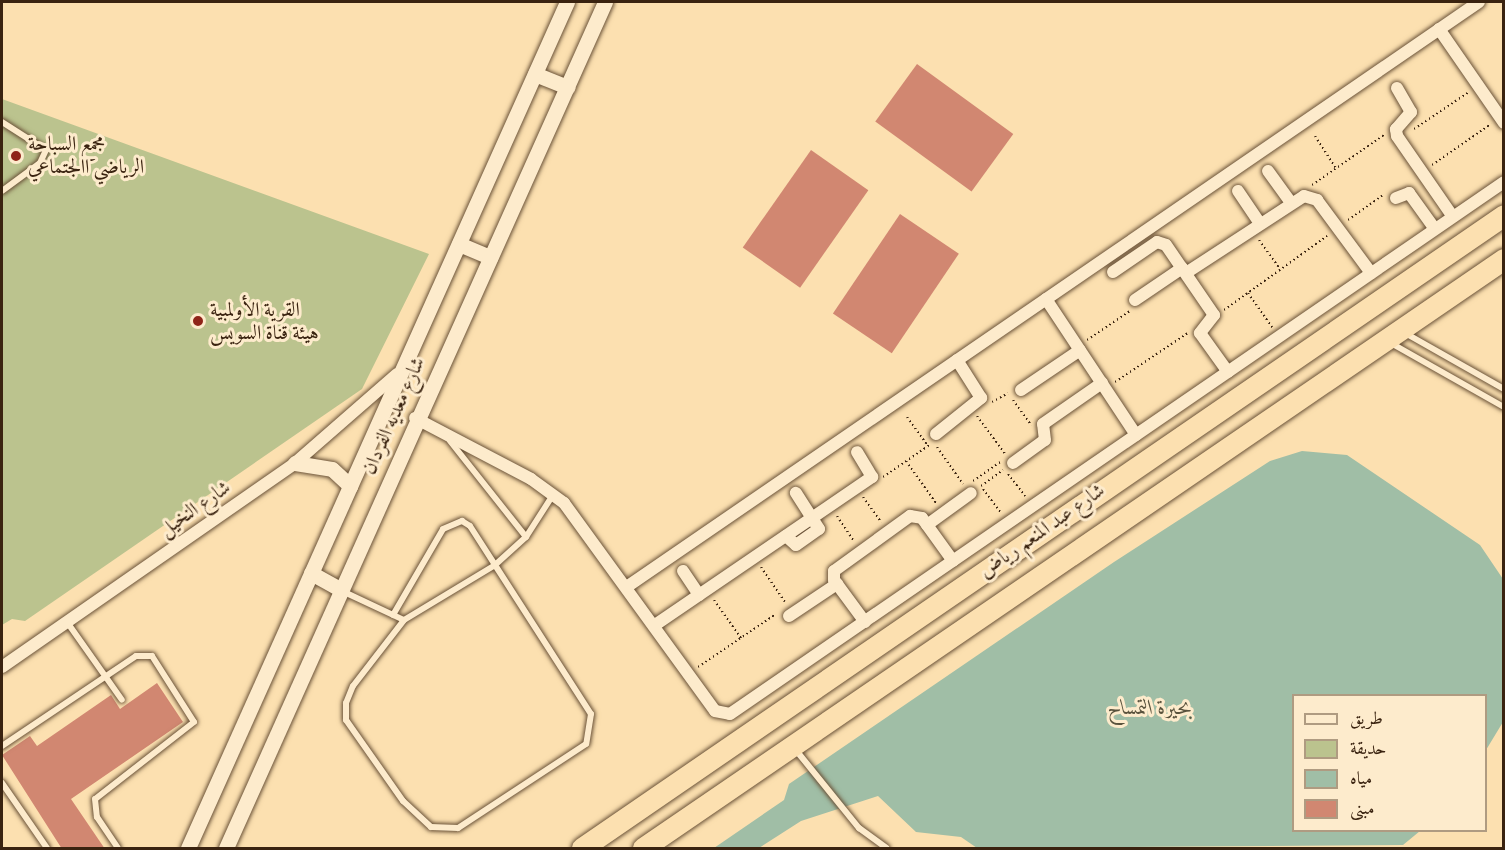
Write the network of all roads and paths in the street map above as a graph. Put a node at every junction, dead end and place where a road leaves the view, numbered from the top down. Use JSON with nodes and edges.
{"nodes":[{"id":1,"x":567,"y":2,"type":"edge"},
{"id":2,"x":605,"y":2,"type":"edge"},
{"id":3,"x":1479,"y":2,"type":"edge"},
{"id":4,"x":1439,"y":29,"type":"junction"},
{"id":5,"x":536,"y":74,"type":"junction"},
{"id":6,"x":1478,"y":86,"type":"junction"},
{"id":7,"x":567,"y":87,"type":"junction"},
{"id":8,"x":1397,"y":88,"type":"dead end"},
{"id":9,"x":1502,"y":120,"type":"edge"},
{"id":10,"x":2,"y":122,"type":"edge"},
{"id":11,"x":1384,"y":135,"type":"dead end"},
{"id":12,"x":1315,"y":136,"type":"dead end"},
{"id":13,"x":1399,"y":139,"type":"junction"},
{"id":14,"x":1336,"y":168,"type":"junction"},
{"id":15,"x":1268,"y":171,"type":"dead end"},
{"id":16,"x":1422,"y":172,"type":"junction"},
{"id":17,"x":1503,"y":182,"type":"edge"},
{"id":18,"x":2,"y":191,"type":"edge"},
{"id":19,"x":1238,"y":191,"type":"dead end"},
{"id":20,"x":1394,"y":193,"type":"joint"},
{"id":21,"x":1304,"y":196,"type":"junction"},
{"id":22,"x":1290,"y":201,"type":"junction"},
{"id":23,"x":1503,"y":215,"type":"edge"},
{"id":24,"x":1453,"y":217,"type":"junction"},
{"id":25,"x":1255,"y":225,"type":"junction"},
{"id":26,"x":1337,"y":228,"type":"junction"},
{"id":27,"x":1435,"y":229,"type":"junction"},
{"id":28,"x":459,"y":244,"type":"junction"},
{"id":29,"x":490,"y":257,"type":"junction"},
{"id":30,"x":1503,"y":259,"type":"edge"},
{"id":31,"x":1280,"y":269,"type":"junction"},
{"id":32,"x":1184,"y":271,"type":"junction"},
{"id":33,"x":1113,"y":272,"type":"dead end"},
{"id":34,"x":1371,"y":273,"type":"junction"},
{"id":35,"x":1248,"y":293,"type":"junction"},
{"id":36,"x":1046,"y":299,"type":"junction"},
{"id":37,"x":1135,"y":300,"type":"dead end"},
{"id":38,"x":1215,"y":317,"type":"junction"},
{"id":39,"x":1200,"y":331,"type":"junction"},
{"id":40,"x":1394,"y":335,"type":"junction"},
{"id":41,"x":1279,"y":337,"type":"junction"},
{"id":42,"x":1080,"y":350,"type":"junction"},
{"id":43,"x":957,"y":360,"type":"junction"},
{"id":44,"x":400,"y":371,"type":"junction"},
{"id":45,"x":1228,"y":372,"type":"junction"},
{"id":46,"x":1104,"y":386,"type":"junction"},
{"id":47,"x":1503,"y":389,"type":"edge"},
{"id":48,"x":1021,"y":390,"type":"dead end"},
{"id":49,"x":1503,"y":407,"type":"edge"},
{"id":50,"x":976,"y":414,"type":"dead end"},
{"id":51,"x":907,"y":417,"type":"dead end"},
{"id":52,"x":415,"y":418,"type":"junction"},
{"id":53,"x":439,"y":430,"type":"junction"},
{"id":54,"x":1136,"y":435,"type":"junction"},
{"id":55,"x":934,"y":438,"type":"joint"},
{"id":56,"x":928,"y":446,"type":"dead end"},
{"id":57,"x":857,"y":452,"type":"dead end"},
{"id":58,"x":1010,"y":460,"type":"junction"},
{"id":59,"x":906,"y":461,"type":"dead end"},
{"id":60,"x":1000,"y":462,"type":"junction"},
{"id":61,"x":295,"y":463,"type":"junction"},
{"id":62,"x":976,"y":480,"type":"junction"},
{"id":63,"x":350,"y":486,"type":"junction"},
{"id":64,"x":857,"y":488,"type":"junction"},
{"id":65,"x":972,"y":489,"type":"junction"},
{"id":66,"x":796,"y":493,"type":"dead end"},
{"id":67,"x":956,"y":493,"type":"dead end"},
{"id":68,"x":554,"y":495,"type":"junction"},
{"id":69,"x":947,"y":500,"type":"dead end"},
{"id":70,"x":830,"y":506,"type":"junction"},
{"id":71,"x":938,"y":506,"type":"junction"},
{"id":72,"x":1033,"y":506,"type":"junction"},
{"id":73,"x":813,"y":518,"type":"junction"},
{"id":74,"x":924,"y":522,"type":"junction"},
{"id":75,"x":1008,"y":523,"type":"junction"},
{"id":76,"x":888,"y":532,"type":"junction"},
{"id":77,"x":526,"y":537,"type":"junction"},
{"id":78,"x":861,"y":550,"type":"junction"},
{"id":79,"x":755,"y":557,"type":"junction"},
{"id":80,"x":953,"y":561,"type":"junction"},
{"id":81,"x":495,"y":565,"type":"junction"},
{"id":82,"x":683,"y":571,"type":"dead end"},
{"id":83,"x":311,"y":573,"type":"junction"},
{"id":84,"x":837,"y":584,"type":"junction"},
{"id":85,"x":628,"y":586,"type":"junction"},
{"id":86,"x":342,"y":591,"type":"junction"},
{"id":87,"x":703,"y":593,"type":"junction"},
{"id":88,"x":797,"y":600,"type":"dead end"},
{"id":89,"x":784,"y":614,"type":"joint"},
{"id":90,"x":393,"y":615,"type":"junction"},
{"id":91,"x":404,"y":620,"type":"junction"},
{"id":92,"x":66,"y":622,"type":"junction"},
{"id":93,"x":865,"y":622,"type":"junction"},
{"id":94,"x":655,"y":625,"type":"junction"},
{"id":95,"x":741,"y":638,"type":"junction"},
{"id":96,"x":2,"y":667,"type":"edge"},
{"id":97,"x":689,"y":673,"type":"junction"},
{"id":98,"x":106,"y":677,"type":"junction"},
{"id":99,"x":122,"y":700,"type":"dead end"},
{"id":100,"x":2,"y":746,"type":"edge"},
{"id":101,"x":792,"y":746,"type":"junction"},
{"id":102,"x":721,"y":752,"type":"junction"},
{"id":103,"x":740,"y":782,"type":"junction"},
{"id":104,"x":2,"y":783,"type":"edge"},
{"id":105,"x":47,"y":849,"type":"edge"},
{"id":106,"x":118,"y":849,"type":"edge"},
{"id":107,"x":188,"y":849,"type":"edge"},
{"id":108,"x":226,"y":849,"type":"edge"},
{"id":109,"x":582,"y":849,"type":"edge"},
{"id":110,"x":643,"y":849,"type":"edge"},
{"id":111,"x":887,"y":849,"type":"edge"}],
"edges":[{"from":1,"to":5,"type":"street","name":"شارع معديه الفردان"},
{"from":2,"to":7,"type":"street","name":"شارع معديه الفردان"},
{"from":3,"to":4,"type":"street"},
{"from":4,"to":6,"type":"street"},
{"from":4,"to":36,"type":"street"},
{"from":5,"to":7,"type":"street"},
{"from":5,"to":28,"type":"street","name":"شارع معديه الفردان"},
{"from":6,"to":9,"type":"street"},
{"from":6,"to":13,"type":"path"},
{"from":7,"to":29,"type":"street","name":"شارع معديه الفردان"},
{"from":8,"to":13,"type":"street"},
{"from":9,"to":16,"type":"path"},
{"from":10,"to":18,"type":"lane"},
{"from":11,"to":14,"type":"path"},
{"from":12,"to":14,"type":"path"},
{"from":13,"to":16,"type":"street"},
{"from":14,"to":21,"type":"path"},
{"from":15,"to":22,"type":"street"},
{"from":16,"to":24,"type":"street"},
{"from":17,"to":24,"type":"street"},
{"from":19,"to":25,"type":"street"},
{"from":20,"to":26,"type":"path"},
{"from":20,"to":27,"type":"street"},
{"from":21,"to":22,"type":"street"},
{"from":21,"to":26,"type":"street"},
{"from":22,"to":25,"type":"street"},
{"from":23,"to":102,"type":"highway","name":"شارع عبد المنعم رياض"},
{"from":24,"to":27,"type":"street"},
{"from":25,"to":31,"type":"path"},
{"from":25,"to":32,"type":"street"},
{"from":26,"to":31,"type":"path"},
{"from":26,"to":34,"type":"street"},
{"from":27,"to":34,"type":"street"},
{"from":28,"to":29,"type":"street"},
{"from":28,"to":44,"type":"street","name":"شارع معديه الفردان"},
{"from":29,"to":52,"type":"street","name":"شارع معديه الفردان"},
{"from":30,"to":40,"type":"highway","name":"شارع عبد المنعم رياض"},
{"from":31,"to":35,"type":"path"},
{"from":32,"to":33,"type":"street"},
{"from":32,"to":37,"type":"street"},
{"from":32,"to":38,"type":"street"},
{"from":34,"to":41,"type":"street"},
{"from":35,"to":38,"type":"path"},
{"from":35,"to":41,"type":"path"},
{"from":36,"to":42,"type":"street"},
{"from":36,"to":43,"type":"street"},
{"from":38,"to":39,"type":"street"},
{"from":39,"to":45,"type":"street"},
{"from":39,"to":46,"type":"path"},
{"from":40,"to":47,"type":"lane"},
{"from":40,"to":49,"type":"lane"},
{"from":40,"to":101,"type":"highway","name":"شارع عبد المنعم رياض"},
{"from":41,"to":45,"type":"street"},
{"from":42,"to":46,"type":"street"},
{"from":42,"to":48,"type":"street"},
{"from":43,"to":55,"type":"street"},
{"from":43,"to":85,"type":"street"},
{"from":44,"to":61,"type":"street","name":"شارع النخيل"},
{"from":44,"to":63,"type":"street","name":"شارع معديه الفردان"},
{"from":45,"to":54,"type":"street"},
{"from":46,"to":54,"type":"street"},
{"from":46,"to":58,"type":"street"},
{"from":50,"to":58,"type":"path"},
{"from":51,"to":56,"type":"path"},
{"from":52,"to":53,"type":"street"},
{"from":52,"to":86,"type":"street","name":"شارع معديه الفردان"},
{"from":53,"to":68,"type":"street"},
{"from":53,"to":77,"type":"lane"},
{"from":54,"to":72,"type":"street"},
{"from":55,"to":65,"type":"path"},
{"from":57,"to":64,"type":"street"},
{"from":58,"to":60,"type":"path"},
{"from":58,"to":60,"type":"path"},
{"from":58,"to":65,"type":"path"},
{"from":58,"to":72,"type":"path"},
{"from":59,"to":71,"type":"path"},
{"from":60,"to":62,"type":"path"},
{"from":61,"to":63,"type":"street"},
{"from":61,"to":92,"type":"street","name":"شارع النخيل"},
{"from":62,"to":65,"type":"path"},
{"from":62,"to":65,"type":"path"},
{"from":63,"to":83,"type":"street","name":"شارع معديه الفردان"},
{"from":64,"to":70,"type":"street"},
{"from":64,"to":76,"type":"path"},
{"from":65,"to":67,"type":"path"},
{"from":65,"to":74,"type":"street"},
{"from":65,"to":75,"type":"path"},
{"from":66,"to":73,"type":"street"},
{"from":68,"to":77,"type":"lane"},
{"from":68,"to":85,"type":"street"},
{"from":69,"to":71,"type":"path"},
{"from":70,"to":73,"type":"street"},
{"from":70,"to":78,"type":"path"},
{"from":71,"to":74,"type":"path"},
{"from":72,"to":75,"type":"street"},
{"from":73,"to":79,"type":"street"},
{"from":74,"to":76,"type":"street"},
{"from":74,"to":80,"type":"street"},
{"from":75,"to":80,"type":"street"},
{"from":76,"to":78,"type":"street"},
{"from":77,"to":81,"type":"lane"},
{"from":78,"to":84,"type":"street"},
{"from":79,"to":87,"type":"street"},
{"from":79,"to":88,"type":"path"},
{"from":80,"to":93,"type":"street"},
{"from":81,"to":90,"type":"lane"},
{"from":81,"to":91,"type":"lane"},
{"from":81,"to":91,"type":"lane"},
{"from":82,"to":87,"type":"street"},
{"from":83,"to":86,"type":"street"},
{"from":83,"to":107,"type":"street","name":"شارع معديه الفردان"},
{"from":84,"to":89,"type":"street"},
{"from":84,"to":93,"type":"street"},
{"from":85,"to":94,"type":"street"},
{"from":86,"to":90,"type":"lane"},
{"from":86,"to":108,"type":"street","name":"شارع معديه الفردان"},
{"from":87,"to":94,"type":"street"},
{"from":87,"to":95,"type":"path"},
{"from":89,"to":95,"type":"path"},
{"from":90,"to":91,"type":"lane"},
{"from":92,"to":96,"type":"street","name":"شارع النخيل"},
{"from":92,"to":98,"type":"lane"},
{"from":93,"to":97,"type":"street"},
{"from":94,"to":97,"type":"street"},
{"from":95,"to":97,"type":"path"},
{"from":98,"to":99,"type":"lane"},
{"from":98,"to":100,"type":"lane"},
{"from":98,"to":106,"type":"lane"},
{"from":101,"to":103,"type":"highway","name":"شارع عبد المنعم رياض"},
{"from":101,"to":111,"type":"lane"},
{"from":102,"to":103,"type":"highway"},
{"from":102,"to":109,"type":"highway","name":"شارع عبد المنعم رياض"},
{"from":103,"to":110,"type":"highway","name":"شارع عبد المنعم رياض"},
{"from":104,"to":105,"type":"lane"}]}
